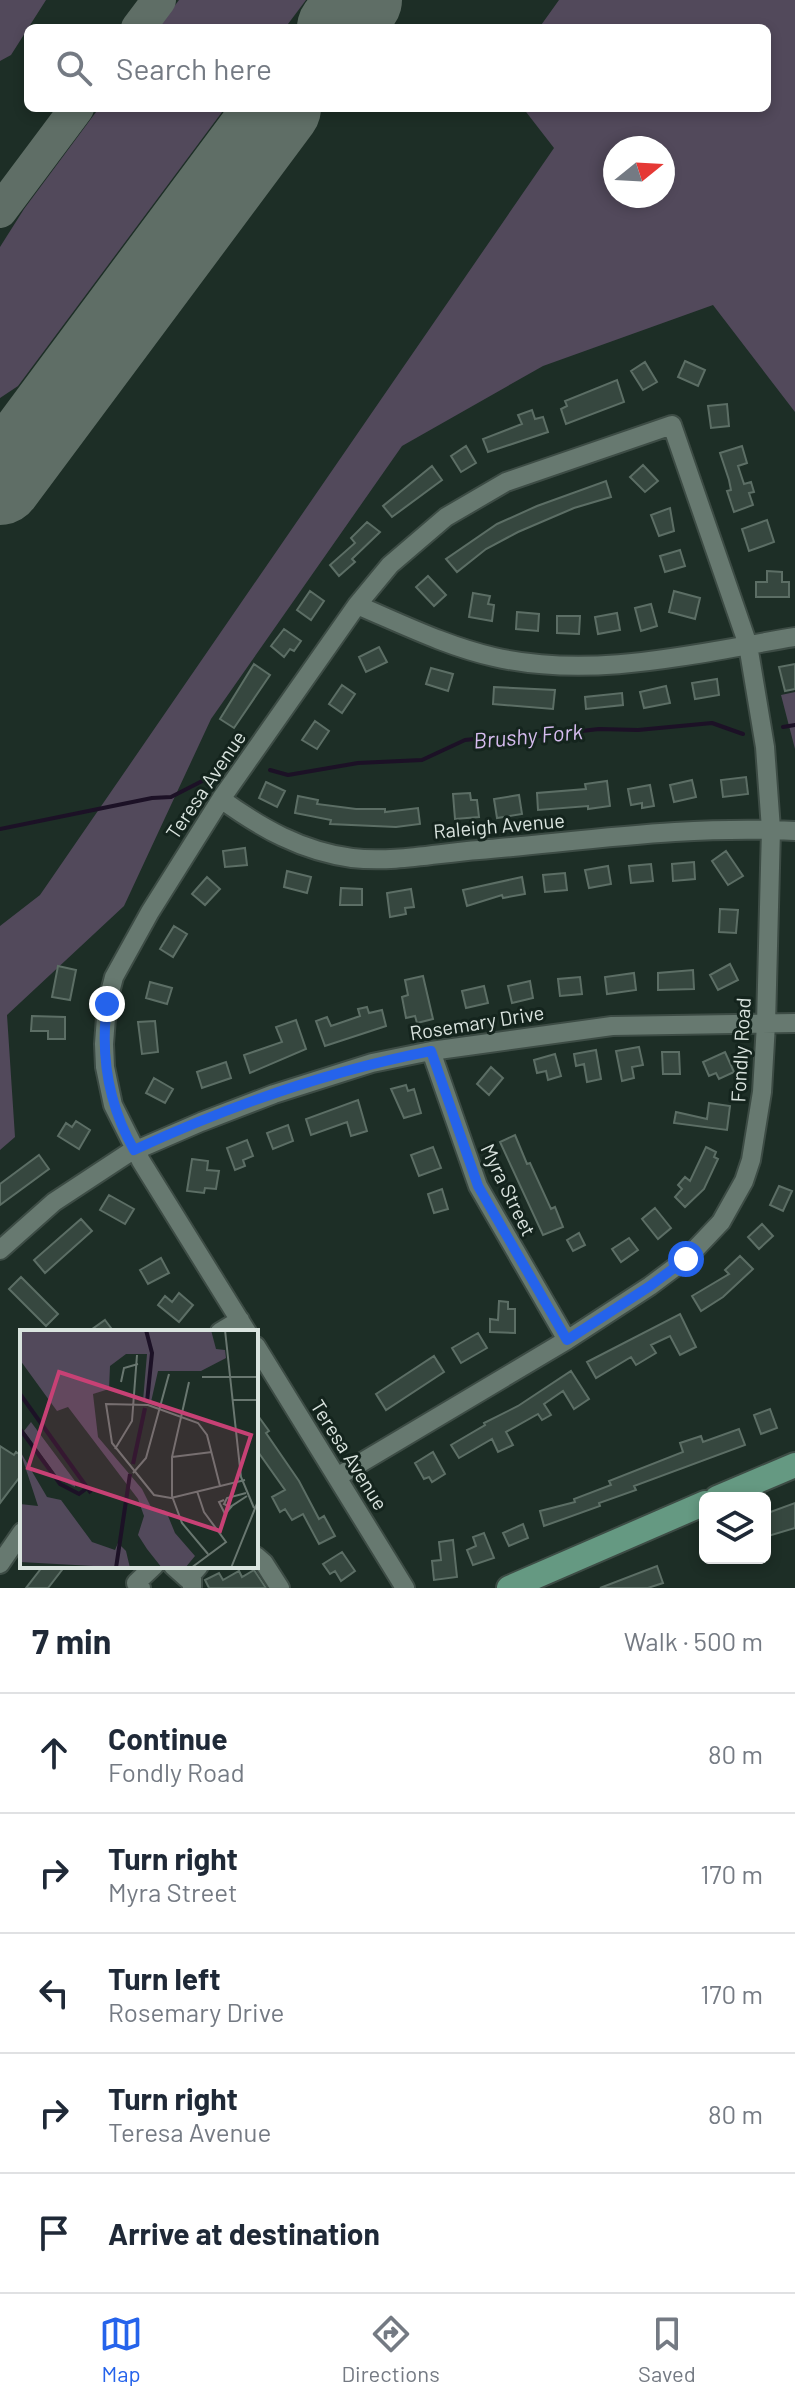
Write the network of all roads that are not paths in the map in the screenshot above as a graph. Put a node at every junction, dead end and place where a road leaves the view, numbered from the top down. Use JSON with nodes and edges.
{"nodes":[{"id":1,"x":672,"y":425,"type":"joint"},
{"id":2,"x":357,"y":605,"type":"junction"},
{"id":3,"x":795,"y":637,"type":"edge"},
{"id":4,"x":748,"y":645,"type":"junction"},
{"id":5,"x":221,"y":799,"type":"junction"},
{"id":6,"x":771,"y":829,"type":"junction"},
{"id":7,"x":795,"y":831,"type":"edge"},
{"id":8,"x":795,"y":1023,"type":"edge"},
{"id":9,"x":766,"y":1024,"type":"junction"},
{"id":10,"x":431,"y":1051,"type":"junction"},
{"id":11,"x":134,"y":1150,"type":"junction"},
{"id":12,"x":0,"y":1250,"type":"edge"},
{"id":13,"x":243,"y":1326,"type":"edge"},
{"id":14,"x":567,"y":1340,"type":"junction"},
{"id":15,"x":258,"y":1349,"type":"edge"},
{"id":16,"x":795,"y":1465,"type":"edge"},
{"id":17,"x":337,"y":1477,"type":"junction"},
{"id":18,"x":731,"y":1492,"type":"edge"},
{"id":19,"x":699,"y":1506,"type":"edge"},
{"id":20,"x":20,"y":1535,"type":"edge"},
{"id":21,"x":258,"y":1558,"type":"edge"},
{"id":22,"x":0,"y":1564,"type":"edge"},
{"id":23,"x":152,"y":1568,"type":"edge"},
{"id":24,"x":176,"y":1568,"type":"edge"},
{"id":25,"x":194,"y":1579,"type":"edge"},
{"id":26,"x":141,"y":1588,"type":"edge"},
{"id":27,"x":280,"y":1588,"type":"edge"},
{"id":28,"x":405,"y":1588,"type":"edge"},
{"id":29,"x":509,"y":1588,"type":"edge"}],
"edges":[{"from":1,"to":2,"type":"street","name":"Teresa Avenue"},
{"from":1,"to":4,"type":"street","name":"Fondly Road"},
{"from":2,"to":4,"type":"street"},
{"from":2,"to":5,"type":"street","name":"Teresa Avenue"},
{"from":3,"to":4,"type":"street"},
{"from":4,"to":6,"type":"street","name":"Fondly Road"},
{"from":5,"to":6,"type":"street","name":"Raleigh Avenue"},
{"from":5,"to":11,"type":"street","name":"Teresa Avenue"},
{"from":6,"to":7,"type":"street","name":"Raleigh Avenue"},
{"from":6,"to":9,"type":"street","name":"Fondly Road"},
{"from":8,"to":9,"type":"street","name":"Rosemary Drive"},
{"from":9,"to":10,"type":"street","name":"Rosemary Drive"},
{"from":9,"to":14,"type":"street","name":"Fondly Road"},
{"from":10,"to":11,"type":"street","name":"Rosemary Drive"},
{"from":10,"to":14,"type":"street","name":"Myra Street"},
{"from":11,"to":12,"type":"street","name":"Rosemary Drive"},
{"from":11,"to":13,"type":"street","name":"Teresa Avenue"},
{"from":14,"to":17,"type":"street","name":"Fondly Road"},
{"from":15,"to":17,"type":"street","name":"Teresa Avenue"},
{"from":16,"to":18,"type":"main road"},
{"from":17,"to":28,"type":"street","name":"Teresa Avenue"},
{"from":19,"to":29,"type":"main road"},
{"from":20,"to":22,"type":"street"},
{"from":21,"to":27,"type":"street"},
{"from":23,"to":26,"type":"street"},
{"from":24,"to":25,"type":"street"}]}
